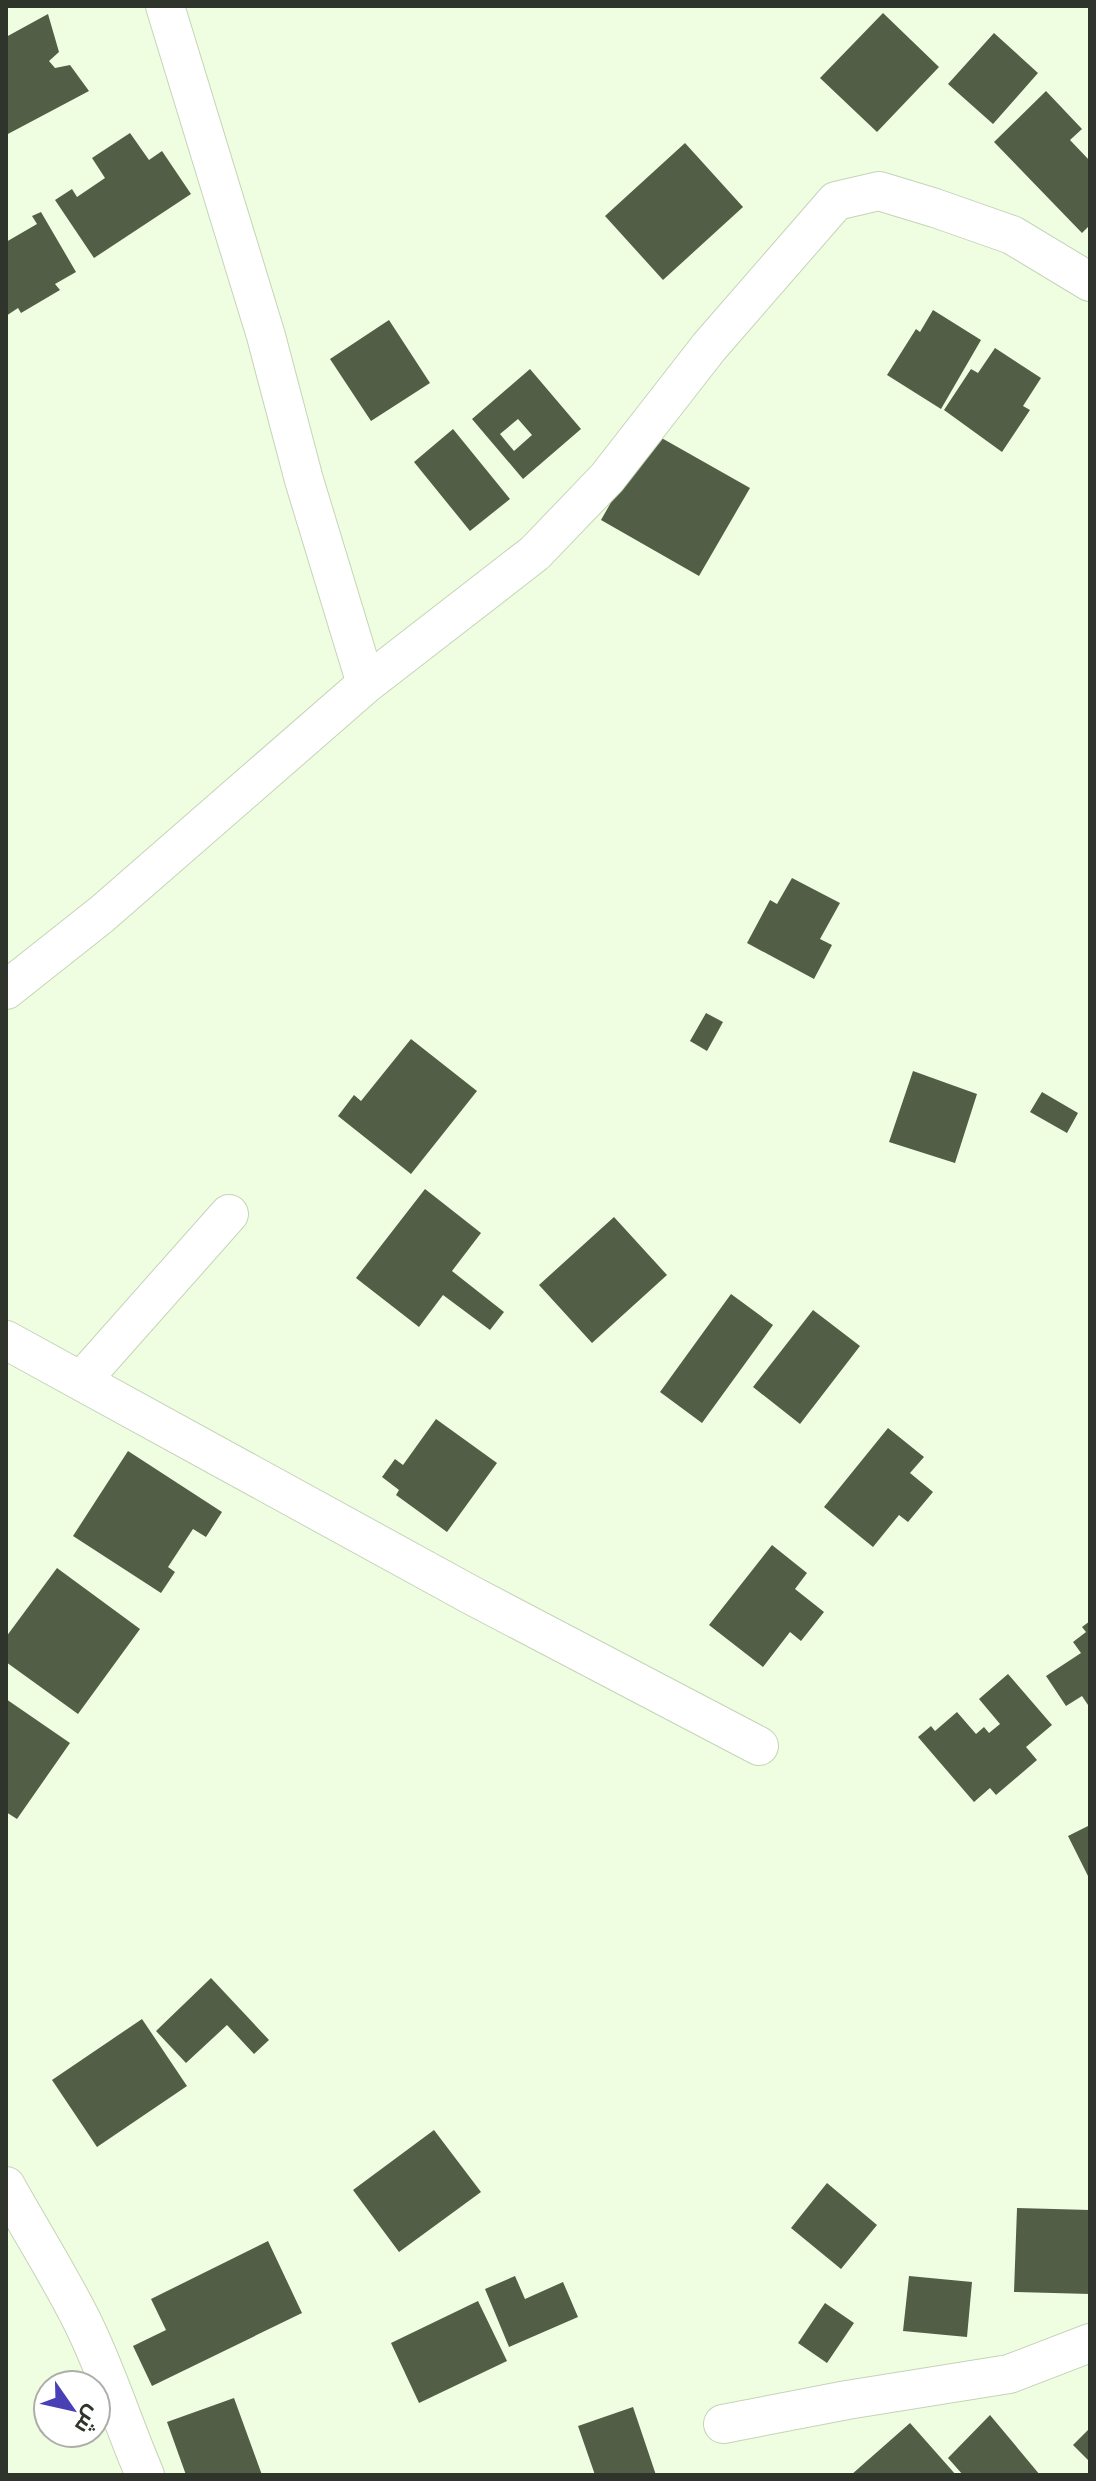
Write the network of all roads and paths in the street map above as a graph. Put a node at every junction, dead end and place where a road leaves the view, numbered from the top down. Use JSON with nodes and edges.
{"nodes":[{"id":1,"x":165,"y":6,"type":"edge"},
{"id":2,"x":1090,"y":282,"type":"edge"},
{"id":3,"x":366,"y":684,"type":"junction"},
{"id":4,"x":6,"y":990,"type":"edge"},
{"id":5,"x":229,"y":1214,"type":"dead end"},
{"id":6,"x":6,"y":1340,"type":"edge"},
{"id":7,"x":81,"y":1381,"type":"junction"},
{"id":8,"x":759,"y":1746,"type":"dead end"},
{"id":9,"x":6,"y":2186,"type":"edge"},
{"id":10,"x":1090,"y":2343,"type":"edge"},
{"id":11,"x":723,"y":2424,"type":"dead end"},
{"id":12,"x":145,"y":2475,"type":"edge"}],
"edges":[{"from":1,"to":3,"type":"street"},
{"from":2,"to":3,"type":"street"},
{"from":3,"to":4,"type":"street"},
{"from":5,"to":7,"type":"street"},
{"from":6,"to":7,"type":"street"},
{"from":7,"to":8,"type":"street"},
{"from":9,"to":12,"type":"street"},
{"from":10,"to":11,"type":"street"}]}
